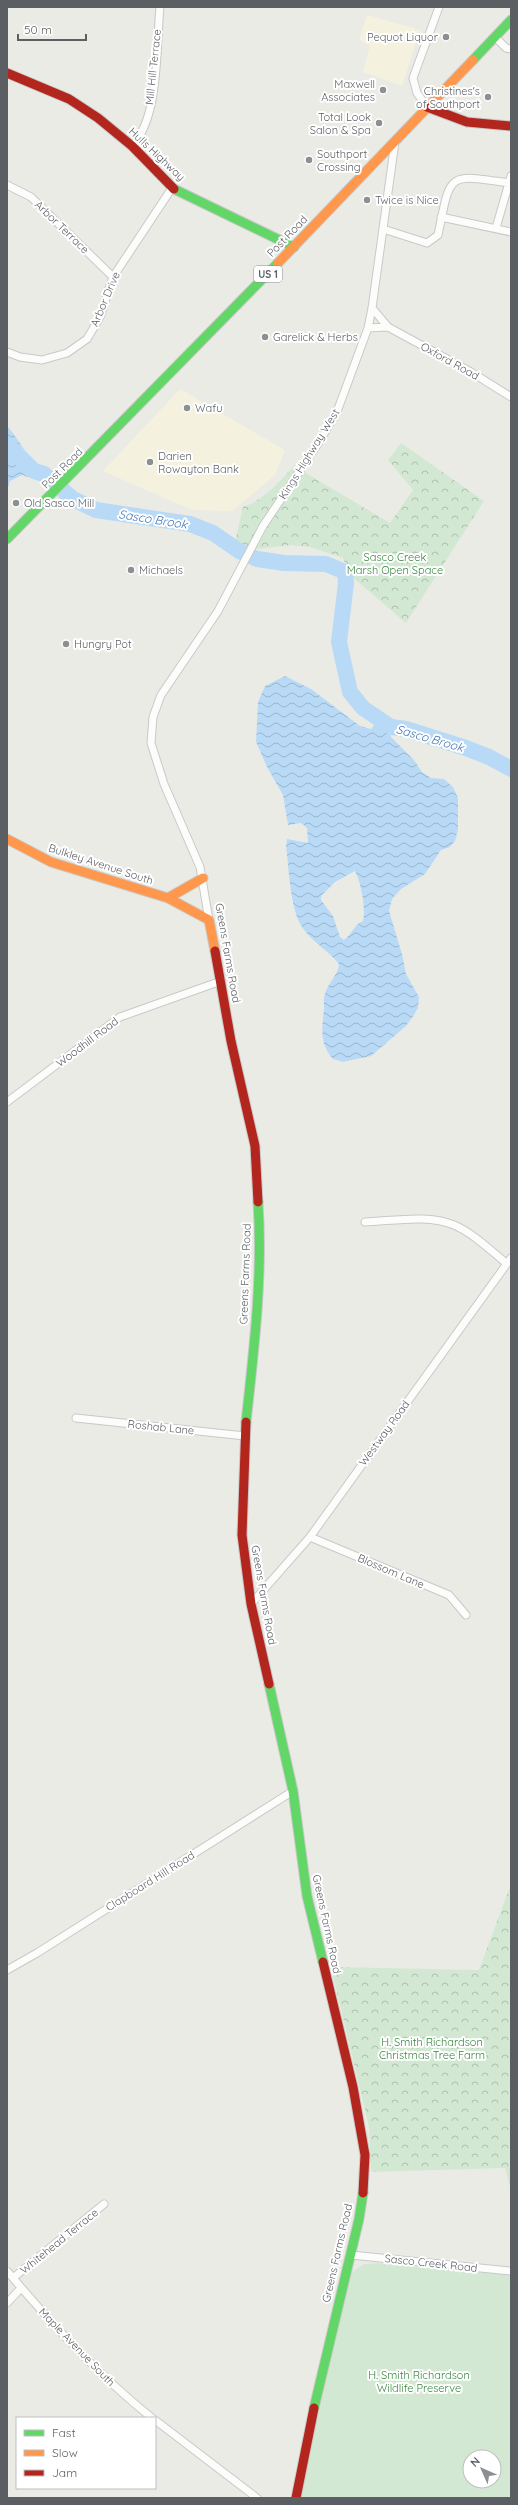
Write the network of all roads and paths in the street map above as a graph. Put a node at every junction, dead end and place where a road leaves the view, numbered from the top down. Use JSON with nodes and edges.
{"nodes":[{"id":1,"x":160,"y":7,"type":"edge"},
{"id":2,"x":439,"y":7,"type":"edge"},
{"id":3,"x":511,"y":20,"type":"edge"},
{"id":4,"x":495,"y":37,"type":"junction"},
{"id":5,"x":511,"y":49,"type":"edge"},
{"id":6,"x":7,"y":73,"type":"edge"},
{"id":7,"x":427,"y":107,"type":"junction"},
{"id":8,"x":511,"y":126,"type":"edge"},
{"id":9,"x":396,"y":138,"type":"junction"},
{"id":10,"x":132,"y":146,"type":"junction"},
{"id":11,"x":511,"y":179,"type":"edge"},
{"id":12,"x":7,"y":184,"type":"edge"},
{"id":13,"x":172,"y":188,"type":"junction"},
{"id":14,"x":441,"y":217,"type":"junction"},
{"id":15,"x":496,"y":228,"type":"junction"},
{"id":16,"x":383,"y":229,"type":"junction"},
{"id":17,"x":511,"y":232,"type":"edge"},
{"id":18,"x":294,"y":247,"type":"junction"},
{"id":19,"x":113,"y":277,"type":"junction"},
{"id":20,"x":372,"y":308,"type":"junction"},
{"id":21,"x":388,"y":327,"type":"junction"},
{"id":22,"x":368,"y":328,"type":"junction"},
{"id":23,"x":7,"y":352,"type":"edge"},
{"id":24,"x":511,"y":397,"type":"edge"},
{"id":25,"x":7,"y":539,"type":"edge"},
{"id":26,"x":161,"y":696,"type":"joint"},
{"id":27,"x":7,"y":839,"type":"edge"},
{"id":28,"x":203,"y":878,"type":"junction"},
{"id":29,"x":168,"y":898,"type":"junction"},
{"id":30,"x":209,"y":920,"type":"junction"},
{"id":31,"x":221,"y":981,"type":"junction"},
{"id":32,"x":7,"y":1102,"type":"edge"},
{"id":33,"x":365,"y":1222,"type":"dead end"},
{"id":34,"x":508,"y":1261,"type":"edge"},
{"id":35,"x":76,"y":1418,"type":"dead end"},
{"id":36,"x":245,"y":1436,"type":"junction"},
{"id":37,"x":310,"y":1537,"type":"junction"},
{"id":38,"x":251,"y":1604,"type":"junction"},
{"id":39,"x":466,"y":1615,"type":"dead end"},
{"id":40,"x":293,"y":1791,"type":"junction"},
{"id":41,"x":7,"y":1970,"type":"edge"},
{"id":42,"x":104,"y":2204,"type":"dead end"},
{"id":43,"x":351,"y":2255,"type":"junction"},
{"id":44,"x":7,"y":2271,"type":"edge"},
{"id":45,"x":511,"y":2271,"type":"edge"},
{"id":46,"x":13,"y":2278,"type":"junction"},
{"id":47,"x":21,"y":2288,"type":"junction"},
{"id":48,"x":7,"y":2304,"type":"edge"},
{"id":49,"x":151,"y":2417,"type":"edge"},
{"id":50,"x":156,"y":2421,"type":"edge"},
{"id":51,"x":257,"y":2498,"type":"edge"},
{"id":52,"x":296,"y":2498,"type":"edge"}],
"edges":[{"from":1,"to":10,"type":"street","name":"Mill Hill Terrace"},
{"from":2,"to":7,"type":"street"},
{"from":3,"to":4,"type":"street","name":"Post Road","number":"US 1"},
{"from":4,"to":5,"type":"street"},
{"from":4,"to":7,"type":"street","name":"Post Road","number":"US 1"},
{"from":6,"to":10,"type":"street","name":"Hulls Highway"},
{"from":7,"to":8,"type":"street"},
{"from":7,"to":9,"type":"street","name":"Post Road","number":"US 1"},
{"from":9,"to":16,"type":"street","name":"Kings Highway West"},
{"from":9,"to":18,"type":"street","name":"Post Road","number":"US 1"},
{"from":10,"to":13,"type":"street","name":"Hulls Highway"},
{"from":11,"to":14,"type":"street"},
{"from":11,"to":15,"type":"street"},
{"from":12,"to":19,"type":"street","name":"Arbor Terrace"},
{"from":13,"to":18,"type":"street","name":"Hulls Highway"},
{"from":13,"to":19,"type":"street","name":"Arbor Drive"},
{"from":14,"to":15,"type":"street"},
{"from":14,"to":16,"type":"street"},
{"from":15,"to":17,"type":"street"},
{"from":16,"to":20,"type":"street","name":"Kings Highway West"},
{"from":18,"to":25,"type":"street","name":"Post Road","number":"US 1"},
{"from":19,"to":23,"type":"street","name":"Arbor Drive"},
{"from":20,"to":21,"type":"street","name":"Oxford Road"},
{"from":20,"to":22,"type":"street","name":"Kings Highway West"},
{"from":21,"to":22,"type":"street"},
{"from":21,"to":24,"type":"street","name":"Oxford Road"},
{"from":22,"to":26,"type":"street","name":"Kings Highway West"},
{"from":26,"to":28,"type":"street","name":"Greens Farms Road"},
{"from":27,"to":29,"type":"street","name":"Bulkley Avenue South"},
{"from":28,"to":29,"type":"street"},
{"from":28,"to":30,"type":"street","name":"Greens Farms Road"},
{"from":29,"to":30,"type":"street","name":"Bulkley Avenue South"},
{"from":30,"to":31,"type":"street","name":"Greens Farms Road"},
{"from":31,"to":32,"type":"street","name":"Woodhill Road"},
{"from":31,"to":36,"type":"street","name":"Greens Farms Road"},
{"from":33,"to":34,"type":"street"},
{"from":34,"to":37,"type":"street","name":"Westway Road"},
{"from":35,"to":36,"type":"street","name":"Roshab Lane"},
{"from":36,"to":38,"type":"street","name":"Greens Farms Road"},
{"from":37,"to":38,"type":"street","name":"Westway Road"},
{"from":37,"to":39,"type":"street","name":"Blossom Lane"},
{"from":38,"to":40,"type":"street","name":"Greens Farms Road"},
{"from":40,"to":41,"type":"street","name":"Clapboard Hill Road"},
{"from":40,"to":43,"type":"street","name":"Greens Farms Road"},
{"from":42,"to":46,"type":"street","name":"Whitehead Terrace"},
{"from":43,"to":45,"type":"street","name":"Sasco Creek Road"},
{"from":43,"to":52,"type":"street","name":"Greens Farms Road"},
{"from":44,"to":46,"type":"street","name":"Maple Avenue South"},
{"from":46,"to":47,"type":"street","name":"Maple Avenue South"},
{"from":47,"to":48,"type":"street"},
{"from":47,"to":49,"type":"street","name":"Maple Avenue South"},
{"from":50,"to":51,"type":"street"}]}
